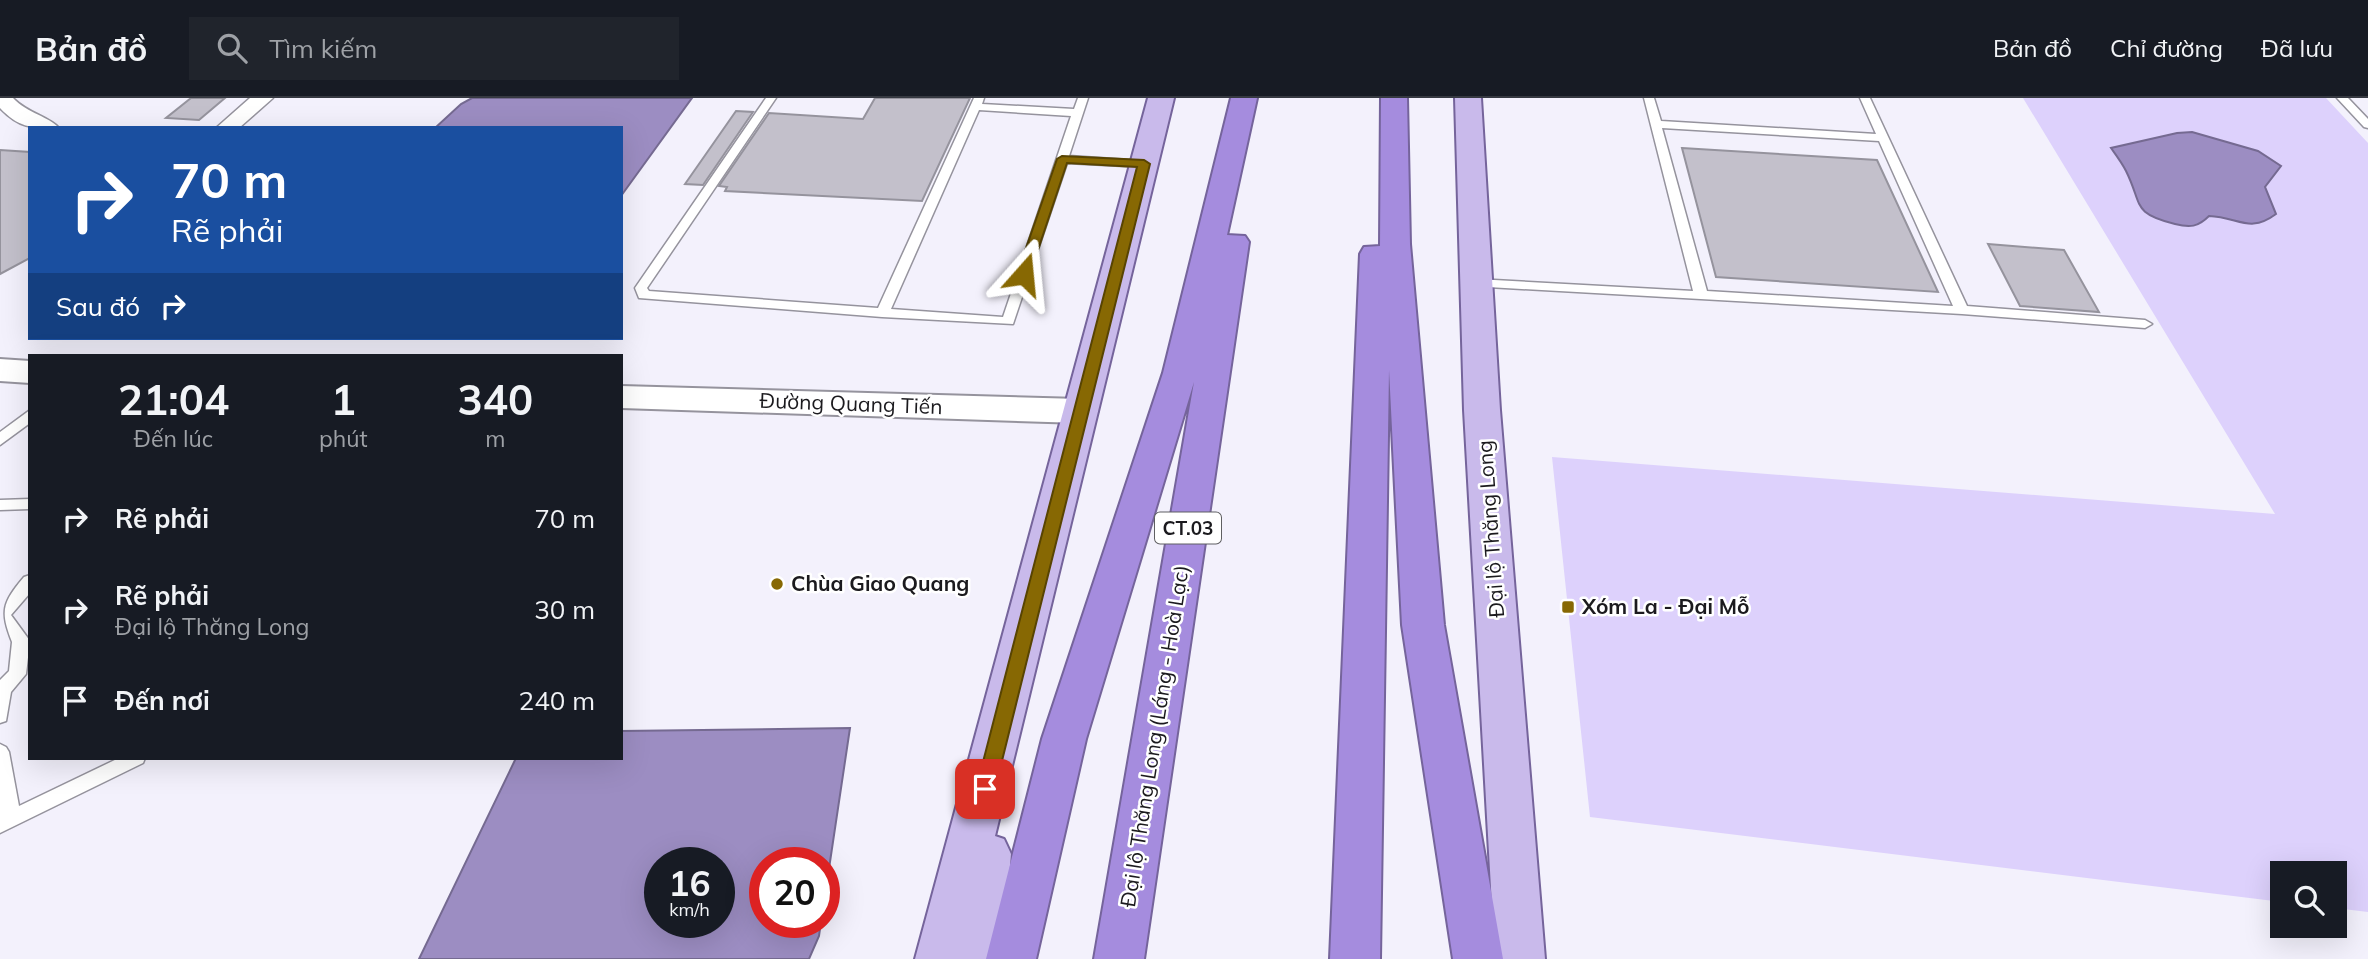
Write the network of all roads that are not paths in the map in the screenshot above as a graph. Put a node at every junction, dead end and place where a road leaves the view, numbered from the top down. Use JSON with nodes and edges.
{"nodes":[{"id":1,"x":3,"y":98,"type":"edge"},
{"id":2,"x":263,"y":98,"type":"edge"},
{"id":3,"x":771,"y":98,"type":"edge"},
{"id":4,"x":1083,"y":98,"type":"edge"},
{"id":5,"x":1161,"y":98,"type":"edge"},
{"id":6,"x":1244,"y":98,"type":"edge"},
{"id":7,"x":1257,"y":98,"type":"edge"},
{"id":8,"x":1380,"y":98,"type":"edge"},
{"id":9,"x":1394,"y":98,"type":"edge"},
{"id":10,"x":1468,"y":98,"type":"edge"},
{"id":11,"x":1649,"y":98,"type":"edge"},
{"id":12,"x":1865,"y":98,"type":"edge"},
{"id":13,"x":2342,"y":98,"type":"edge"},
{"id":14,"x":977,"y":102,"type":"edge"},
{"id":15,"x":2365,"y":103,"type":"dead end"},
{"id":16,"x":2353,"y":109,"type":"junction"},
{"id":17,"x":1078,"y":113,"type":"junction"},
{"id":18,"x":1656,"y":124,"type":"junction"},
{"id":19,"x":2368,"y":125,"type":"edge"},
{"id":20,"x":46,"y":126,"type":"edge"},
{"id":21,"x":228,"y":126,"type":"edge"},
{"id":22,"x":1883,"y":138,"type":"junction"},
{"id":23,"x":1062,"y":159,"type":"junction"},
{"id":24,"x":1144,"y":164,"type":"junction"},
{"id":25,"x":1476,"y":283,"type":"junction"},
{"id":26,"x":1701,"y":295,"type":"junction"},
{"id":27,"x":1962,"y":310,"type":"junction"},
{"id":28,"x":882,"y":313,"type":"junction"},
{"id":29,"x":2145,"y":324,"type":"dead end"},
{"id":30,"x":0,"y":370,"type":"edge"},
{"id":31,"x":28,"y":372,"type":"edge"},
{"id":32,"x":623,"y":397,"type":"edge"},
{"id":33,"x":1080,"y":411,"type":"junction"},
{"id":34,"x":28,"y":417,"type":"edge"},
{"id":35,"x":0,"y":440,"type":"edge"},
{"id":36,"x":28,"y":504,"type":"edge"},
{"id":37,"x":0,"y":505,"type":"edge"},
{"id":38,"x":28,"y":583,"type":"edge"},
{"id":39,"x":23,"y":672,"type":"edge"},
{"id":40,"x":1,"y":689,"type":"edge"},
{"id":41,"x":0,"y":716,"type":"edge"},
{"id":42,"x":998,"y":740,"type":"junction"},
{"id":43,"x":0,"y":752,"type":"edge"},
{"id":44,"x":132,"y":760,"type":"edge"},
{"id":45,"x":6,"y":822,"type":"edge"},
{"id":46,"x":940,"y":959,"type":"edge"},
{"id":47,"x":977,"y":959,"type":"edge"},
{"id":48,"x":1011,"y":959,"type":"edge"},
{"id":49,"x":1119,"y":959,"type":"edge"},
{"id":50,"x":1355,"y":959,"type":"edge"},
{"id":51,"x":1478,"y":959,"type":"edge"},
{"id":52,"x":1520,"y":959,"type":"edge"}],
"edges":[{"from":1,"to":20,"type":"street"},
{"from":2,"to":21,"type":"street"},
{"from":3,"to":28,"type":"lane"},
{"from":4,"to":17,"type":"lane"},
{"from":5,"to":24,"type":"main road"},
{"from":6,"to":48,"type":"highway"},
{"from":7,"to":49,"type":"highway","name":"Đại lộ Thăng Long (Láng - Hoà Lạc)","number":"CT.03"},
{"from":8,"to":50,"type":"highway"},
{"from":9,"to":51,"type":"highway"},
{"from":10,"to":25,"type":"main road","name":"Đại lộ Thăng Long"},
{"from":11,"to":18,"type":"lane"},
{"from":12,"to":22,"type":"lane"},
{"from":13,"to":16,"type":"lane"},
{"from":14,"to":17,"type":"lane"},
{"from":14,"to":28,"type":"lane"},
{"from":15,"to":16,"type":"lane"},
{"from":16,"to":19,"type":"lane"},
{"from":17,"to":23,"type":"lane"},
{"from":18,"to":22,"type":"lane"},
{"from":18,"to":26,"type":"lane"},
{"from":22,"to":27,"type":"lane"},
{"from":23,"to":24,"type":"lane"},
{"from":23,"to":28,"type":"lane"},
{"from":24,"to":33,"type":"main road"},
{"from":25,"to":26,"type":"lane"},
{"from":25,"to":52,"type":"main road","name":"Đại lộ Thăng Long"},
{"from":26,"to":27,"type":"lane"},
{"from":27,"to":29,"type":"lane"},
{"from":30,"to":31,"type":"street"},
{"from":32,"to":33,"type":"street","name":"Đường Quang Tiến"},
{"from":33,"to":42,"type":"main road"},
{"from":34,"to":35,"type":"lane"},
{"from":36,"to":37,"type":"lane"},
{"from":38,"to":39,"type":"lane"},
{"from":39,"to":40,"type":"lane"},
{"from":40,"to":41,"type":"lane"},
{"from":42,"to":46,"type":"main road"},
{"from":42,"to":47,"type":"main road"},
{"from":43,"to":45,"type":"lane"},
{"from":44,"to":45,"type":"lane"}]}
